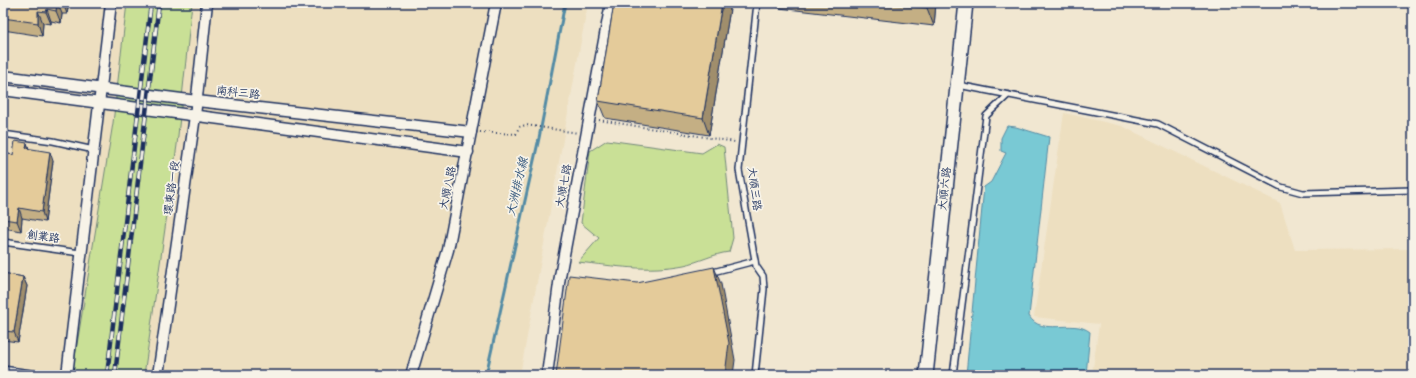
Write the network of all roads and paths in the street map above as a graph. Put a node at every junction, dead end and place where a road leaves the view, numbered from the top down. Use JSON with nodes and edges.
{"nodes":[{"id":1,"x":111,"y":3,"type":"edge"},
{"id":2,"x":207,"y":3,"type":"edge"},
{"id":3,"x":496,"y":3,"type":"edge"},
{"id":4,"x":611,"y":3,"type":"edge"},
{"id":5,"x":757,"y":3,"type":"edge"},
{"id":6,"x":966,"y":3,"type":"edge"},
{"id":7,"x":3,"y":76,"type":"edge"},
{"id":8,"x":957,"y":85,"type":"junction"},
{"id":9,"x":101,"y":89,"type":"junction"},
{"id":10,"x":3,"y":90,"type":"edge"},
{"id":11,"x":1008,"y":95,"type":"junction"},
{"id":12,"x":197,"y":101,"type":"junction"},
{"id":13,"x":100,"y":102,"type":"junction"},
{"id":14,"x":195,"y":116,"type":"junction"},
{"id":15,"x":590,"y":118,"type":"junction"},
{"id":16,"x":471,"y":132,"type":"junction"},
{"id":17,"x":577,"y":133,"type":"dead end"},
{"id":18,"x":3,"y":134,"type":"edge"},
{"id":19,"x":742,"y":143,"type":"junction"},
{"id":20,"x":94,"y":150,"type":"junction"},
{"id":21,"x":468,"y":152,"type":"junction"},
{"id":22,"x":1413,"y":190,"type":"edge"},
{"id":23,"x":3,"y":242,"type":"edge"},
{"id":24,"x":80,"y":253,"type":"junction"},
{"id":25,"x":755,"y":261,"type":"junction"},
{"id":26,"x":704,"y":274,"type":"edge"},
{"id":27,"x":3,"y":369,"type":"edge"},
{"id":28,"x":44,"y":375,"type":"edge"},
{"id":29,"x":68,"y":375,"type":"edge"},
{"id":30,"x":158,"y":375,"type":"edge"},
{"id":31,"x":411,"y":375,"type":"edge"},
{"id":32,"x":547,"y":375,"type":"edge"},
{"id":33,"x":755,"y":375,"type":"edge"},
{"id":34,"x":926,"y":375,"type":"edge"},
{"id":35,"x":953,"y":375,"type":"edge"}],
"edges":[{"from":1,"to":9,"type":"street"},
{"from":2,"to":12,"type":"street","name":"環東路一段"},
{"from":3,"to":16,"type":"street","name":"大順八路"},
{"from":4,"to":15,"type":"street","name":"大順七路"},
{"from":5,"to":19,"type":"lane","name":"大順三路"},
{"from":6,"to":8,"type":"street","name":"大順六路"},
{"from":7,"to":9,"type":"street","name":"南科三路"},
{"from":8,"to":11,"type":"lane"},
{"from":8,"to":34,"type":"street","name":"大順六路"},
{"from":9,"to":12,"type":"street","name":"南科三路"},
{"from":9,"to":13,"type":"street"},
{"from":10,"to":13,"type":"street"},
{"from":11,"to":22,"type":"lane"},
{"from":11,"to":35,"type":"lane"},
{"from":12,"to":14,"type":"street","name":"環東路一段"},
{"from":12,"to":16,"type":"street","name":"南科三路"},
{"from":13,"to":14,"type":"street"},
{"from":13,"to":20,"type":"street"},
{"from":14,"to":21,"type":"street"},
{"from":14,"to":30,"type":"street","name":"環東路一段"},
{"from":15,"to":19,"type":"path"},
{"from":15,"to":32,"type":"street","name":"大順七路"},
{"from":16,"to":17,"type":"path"},
{"from":16,"to":21,"type":"street","name":"大順八路"},
{"from":18,"to":20,"type":"lane"},
{"from":19,"to":25,"type":"lane","name":"大順三路"},
{"from":20,"to":24,"type":"street"},
{"from":21,"to":31,"type":"street","name":"大順八路"},
{"from":23,"to":24,"type":"lane","name":"創業路"},
{"from":24,"to":29,"type":"street"},
{"from":25,"to":26,"type":"lane"},
{"from":25,"to":33,"type":"lane","name":"大順三路"},
{"from":27,"to":28,"type":"lane"}]}
